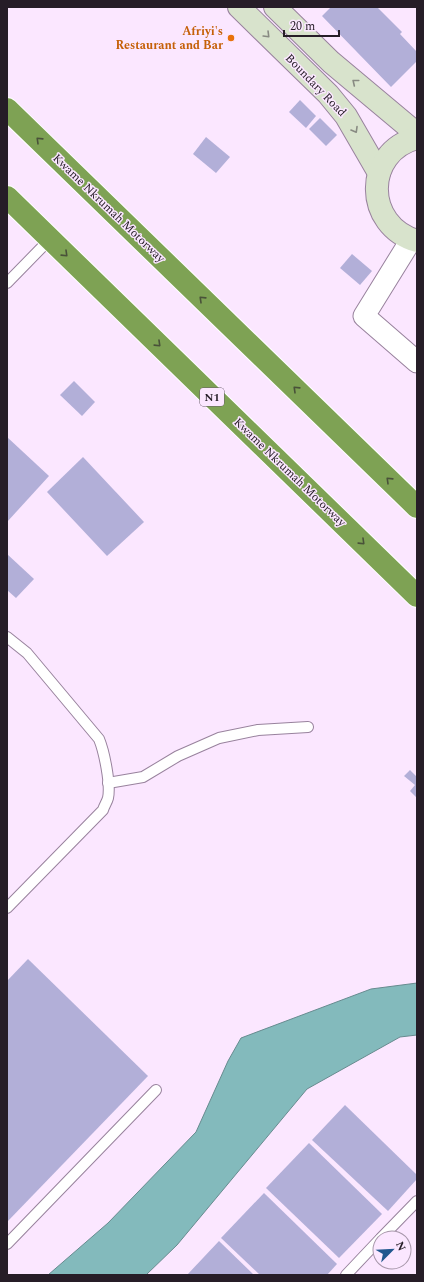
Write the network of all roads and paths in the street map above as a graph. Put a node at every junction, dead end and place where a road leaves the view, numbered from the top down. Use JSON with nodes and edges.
{"nodes":[{"id":1,"x":239,"y":7,"type":"edge"},
{"id":2,"x":275,"y":7,"type":"edge"},
{"id":3,"x":7,"y":109,"type":"edge"},
{"id":4,"x":417,"y":134,"type":"edge"},
{"id":5,"x":417,"y":138,"type":"edge"},
{"id":6,"x":379,"y":173,"type":"junction"},
{"id":7,"x":7,"y":197,"type":"edge"},
{"id":8,"x":50,"y":239,"type":"junction"},
{"id":9,"x":414,"y":240,"type":"edge"},
{"id":10,"x":7,"y":283,"type":"edge"},
{"id":11,"x":417,"y":362,"type":"edge"},
{"id":12,"x":417,"y":507,"type":"edge"},
{"id":13,"x":417,"y":596,"type":"edge"},
{"id":14,"x":7,"y":637,"type":"edge"},
{"id":15,"x":308,"y":727,"type":"dead end"},
{"id":16,"x":108,"y":783,"type":"junction"},
{"id":17,"x":7,"y":908,"type":"edge"},
{"id":18,"x":156,"y":1090,"type":"dead end"},
{"id":19,"x":417,"y":1201,"type":"edge"},
{"id":20,"x":390,"y":1230,"type":"edge"},
{"id":21,"x":7,"y":1244,"type":"edge"},
{"id":22,"x":372,"y":1248,"type":"edge"},
{"id":23,"x":346,"y":1275,"type":"edge"}],
"edges":[{"from":1,"to":6,"type":"main road","name":"Boundary Road","one_way":true},
{"from":4,"to":2,"type":"main road","one_way":true},
{"from":12,"to":3,"type":"highway","name":"Kwame Nkrumah Motorway","one_way":true},
{"from":5,"to":6,"type":"main road"},
{"from":6,"to":9,"type":"main road"},
{"from":7,"to":8,"type":"highway","name":"Kwame Nkrumah Motorway","number":"N1"},
{"from":8,"to":10,"type":"lane"},
{"from":8,"to":13,"type":"highway","name":"Kwame Nkrumah Motorway","number":"N1","one_way":true},
{"from":9,"to":11,"type":"street"},
{"from":14,"to":16,"type":"lane"},
{"from":15,"to":16,"type":"lane"},
{"from":16,"to":17,"type":"lane"},
{"from":18,"to":21,"type":"lane"},
{"from":19,"to":20,"type":"lane"},
{"from":22,"to":23,"type":"lane"}]}
